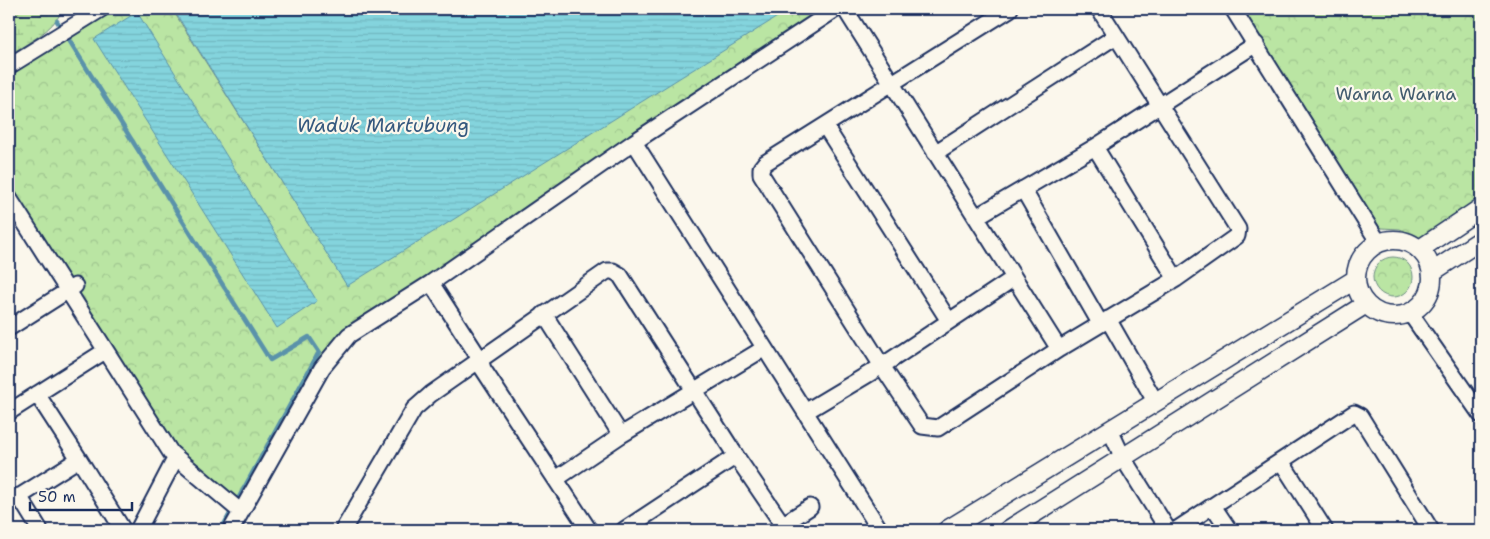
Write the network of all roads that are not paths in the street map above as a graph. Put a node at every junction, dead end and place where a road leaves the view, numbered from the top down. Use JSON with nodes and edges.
{"nodes":[{"id":1,"x":101,"y":9,"type":"edge"},
{"id":2,"x":836,"y":9,"type":"edge"},
{"id":3,"x":845,"y":9,"type":"edge"},
{"id":4,"x":1010,"y":9,"type":"edge"},
{"id":5,"x":1099,"y":9,"type":"edge"},
{"id":6,"x":1233,"y":9,"type":"edge"},
{"id":7,"x":1116,"y":36,"type":"junction"},
{"id":8,"x":1256,"y":44,"type":"junction"},
{"id":9,"x":9,"y":66,"type":"edge"},
{"id":10,"x":891,"y":83,"type":"junction"},
{"id":11,"x":1160,"y":104,"type":"junction"},
{"id":12,"x":825,"y":126,"type":"junction"},
{"id":13,"x":634,"y":142,"type":"junction"},
{"id":14,"x":1095,"y":146,"type":"junction"},
{"id":15,"x":935,"y":153,"type":"junction"},
{"id":16,"x":1023,"y":189,"type":"junction"},
{"id":17,"x":9,"y":198,"type":"edge"},
{"id":18,"x":1481,"y":208,"type":"edge"},
{"id":19,"x":976,"y":217,"type":"junction"},
{"id":20,"x":1481,"y":240,"type":"edge"},
{"id":21,"x":1378,"y":243,"type":"junction"},
{"id":22,"x":1420,"y":249,"type":"junction"},
{"id":23,"x":1432,"y":272,"type":"junction"},
{"id":24,"x":1014,"y":278,"type":"junction"},
{"id":25,"x":1176,"y":279,"type":"junction"},
{"id":26,"x":1356,"y":279,"type":"junction"},
{"id":27,"x":431,"y":283,"type":"junction"},
{"id":28,"x":71,"y":288,"type":"junction"},
{"id":29,"x":1366,"y":304,"type":"junction"},
{"id":30,"x":1410,"y":313,"type":"junction"},
{"id":31,"x":544,"y":314,"type":"junction"},
{"id":32,"x":949,"y":321,"type":"junction"},
{"id":33,"x":1104,"y":321,"type":"junction"},
{"id":34,"x":9,"y":328,"type":"edge"},
{"id":35,"x":763,"y":349,"type":"junction"},
{"id":36,"x":1058,"y":349,"type":"junction"},
{"id":37,"x":104,"y":351,"type":"junction"},
{"id":38,"x":480,"y":359,"type":"junction"},
{"id":39,"x":882,"y":366,"type":"junction"},
{"id":40,"x":695,"y":392,"type":"junction"},
{"id":41,"x":37,"y":394,"type":"junction"},
{"id":42,"x":1155,"y":401,"type":"junction"},
{"id":43,"x":9,"y":412,"type":"edge"},
{"id":44,"x":805,"y":412,"type":"junction"},
{"id":45,"x":1481,"y":415,"type":"edge"},
{"id":46,"x":1110,"y":430,"type":"junction"},
{"id":47,"x":621,"y":435,"type":"junction"},
{"id":48,"x":736,"y":456,"type":"junction"},
{"id":49,"x":1123,"y":458,"type":"junction"},
{"id":50,"x":79,"y":459,"type":"junction"},
{"id":51,"x":175,"y":459,"type":"junction"},
{"id":52,"x":1280,"y":461,"type":"junction"},
{"id":53,"x":556,"y":478,"type":"junction"},
{"id":54,"x":14,"y":500,"type":"edge"},
{"id":55,"x":1213,"y":506,"type":"junction"},
{"id":56,"x":810,"y":507,"type":"dead end"},
{"id":57,"x":237,"y":508,"type":"junction"},
{"id":58,"x":779,"y":527,"type":"edge"},
{"id":59,"x":40,"y":530,"type":"edge"},
{"id":60,"x":123,"y":530,"type":"edge"},
{"id":61,"x":138,"y":530,"type":"edge"},
{"id":62,"x":231,"y":530,"type":"edge"},
{"id":63,"x":343,"y":530,"type":"edge"},
{"id":64,"x":588,"y":530,"type":"edge"},
{"id":65,"x":624,"y":530,"type":"edge"},
{"id":66,"x":880,"y":530,"type":"edge"},
{"id":67,"x":947,"y":530,"type":"edge"},
{"id":68,"x":1008,"y":530,"type":"edge"},
{"id":69,"x":1168,"y":530,"type":"edge"},
{"id":70,"x":1176,"y":530,"type":"edge"},
{"id":71,"x":1229,"y":530,"type":"edge"},
{"id":72,"x":1325,"y":530,"type":"edge"},
{"id":73,"x":1431,"y":530,"type":"edge"}],
"edges":[{"from":1,"to":9,"type":"street"},
{"from":2,"to":13,"type":"street"},
{"from":3,"to":10,"type":"street"},
{"from":4,"to":10,"type":"street"},
{"from":5,"to":7,"type":"street"},
{"from":6,"to":8,"type":"street"},
{"from":7,"to":11,"type":"street"},
{"from":7,"to":15,"type":"street"},
{"from":8,"to":11,"type":"street"},
{"from":8,"to":21,"type":"street"},
{"from":10,"to":12,"type":"street"},
{"from":10,"to":15,"type":"street"},
{"from":11,"to":14,"type":"street"},
{"from":11,"to":25,"type":"street"},
{"from":12,"to":32,"type":"street"},
{"from":12,"to":39,"type":"street"},
{"from":13,"to":27,"type":"street"},
{"from":13,"to":35,"type":"street"},
{"from":14,"to":16,"type":"street"},
{"from":14,"to":25,"type":"street"},
{"from":15,"to":19,"type":"street"},
{"from":16,"to":19,"type":"street"},
{"from":16,"to":33,"type":"street"},
{"from":17,"to":28,"type":"street"},
{"from":18,"to":22,"type":"street"},
{"from":19,"to":24,"type":"street"},
{"from":20,"to":23,"type":"street"},
{"from":21,"to":22,"type":"street"},
{"from":21,"to":26,"type":"street"},
{"from":22,"to":23,"type":"street"},
{"from":23,"to":30,"type":"street"},
{"from":24,"to":32,"type":"street"},
{"from":24,"to":36,"type":"street"},
{"from":25,"to":33,"type":"street"},
{"from":26,"to":29,"type":"street"},
{"from":26,"to":42,"type":"street"},
{"from":27,"to":38,"type":"street"},
{"from":27,"to":57,"type":"street"},
{"from":28,"to":34,"type":"street"},
{"from":28,"to":37,"type":"street"},
{"from":29,"to":30,"type":"street"},
{"from":29,"to":49,"type":"street"},
{"from":30,"to":45,"type":"street"},
{"from":31,"to":38,"type":"street"},
{"from":31,"to":40,"type":"street"},
{"from":31,"to":47,"type":"street"},
{"from":32,"to":39,"type":"street"},
{"from":33,"to":36,"type":"street"},
{"from":33,"to":42,"type":"street"},
{"from":35,"to":40,"type":"street"},
{"from":35,"to":44,"type":"street"},
{"from":36,"to":39,"type":"street"},
{"from":37,"to":41,"type":"street"},
{"from":37,"to":51,"type":"street"},
{"from":38,"to":53,"type":"street"},
{"from":38,"to":63,"type":"street"},
{"from":39,"to":44,"type":"street"},
{"from":40,"to":47,"type":"street"},
{"from":40,"to":48,"type":"street"},
{"from":41,"to":43,"type":"street"},
{"from":41,"to":50,"type":"street"},
{"from":42,"to":46,"type":"street"},
{"from":44,"to":66,"type":"street"},
{"from":46,"to":49,"type":"street"},
{"from":46,"to":67,"type":"street"},
{"from":47,"to":53,"type":"street"},
{"from":48,"to":58,"type":"street"},
{"from":48,"to":65,"type":"street"},
{"from":49,"to":68,"type":"street"},
{"from":49,"to":69,"type":"street"},
{"from":50,"to":54,"type":"street"},
{"from":50,"to":60,"type":"street"},
{"from":51,"to":57,"type":"street"},
{"from":51,"to":61,"type":"street"},
{"from":52,"to":55,"type":"street"},
{"from":52,"to":72,"type":"street"},
{"from":52,"to":73,"type":"street"},
{"from":53,"to":64,"type":"street"},
{"from":54,"to":59,"type":"street"},
{"from":55,"to":70,"type":"street"},
{"from":55,"to":71,"type":"street"},
{"from":56,"to":58,"type":"street"},
{"from":57,"to":62,"type":"street"}]}
